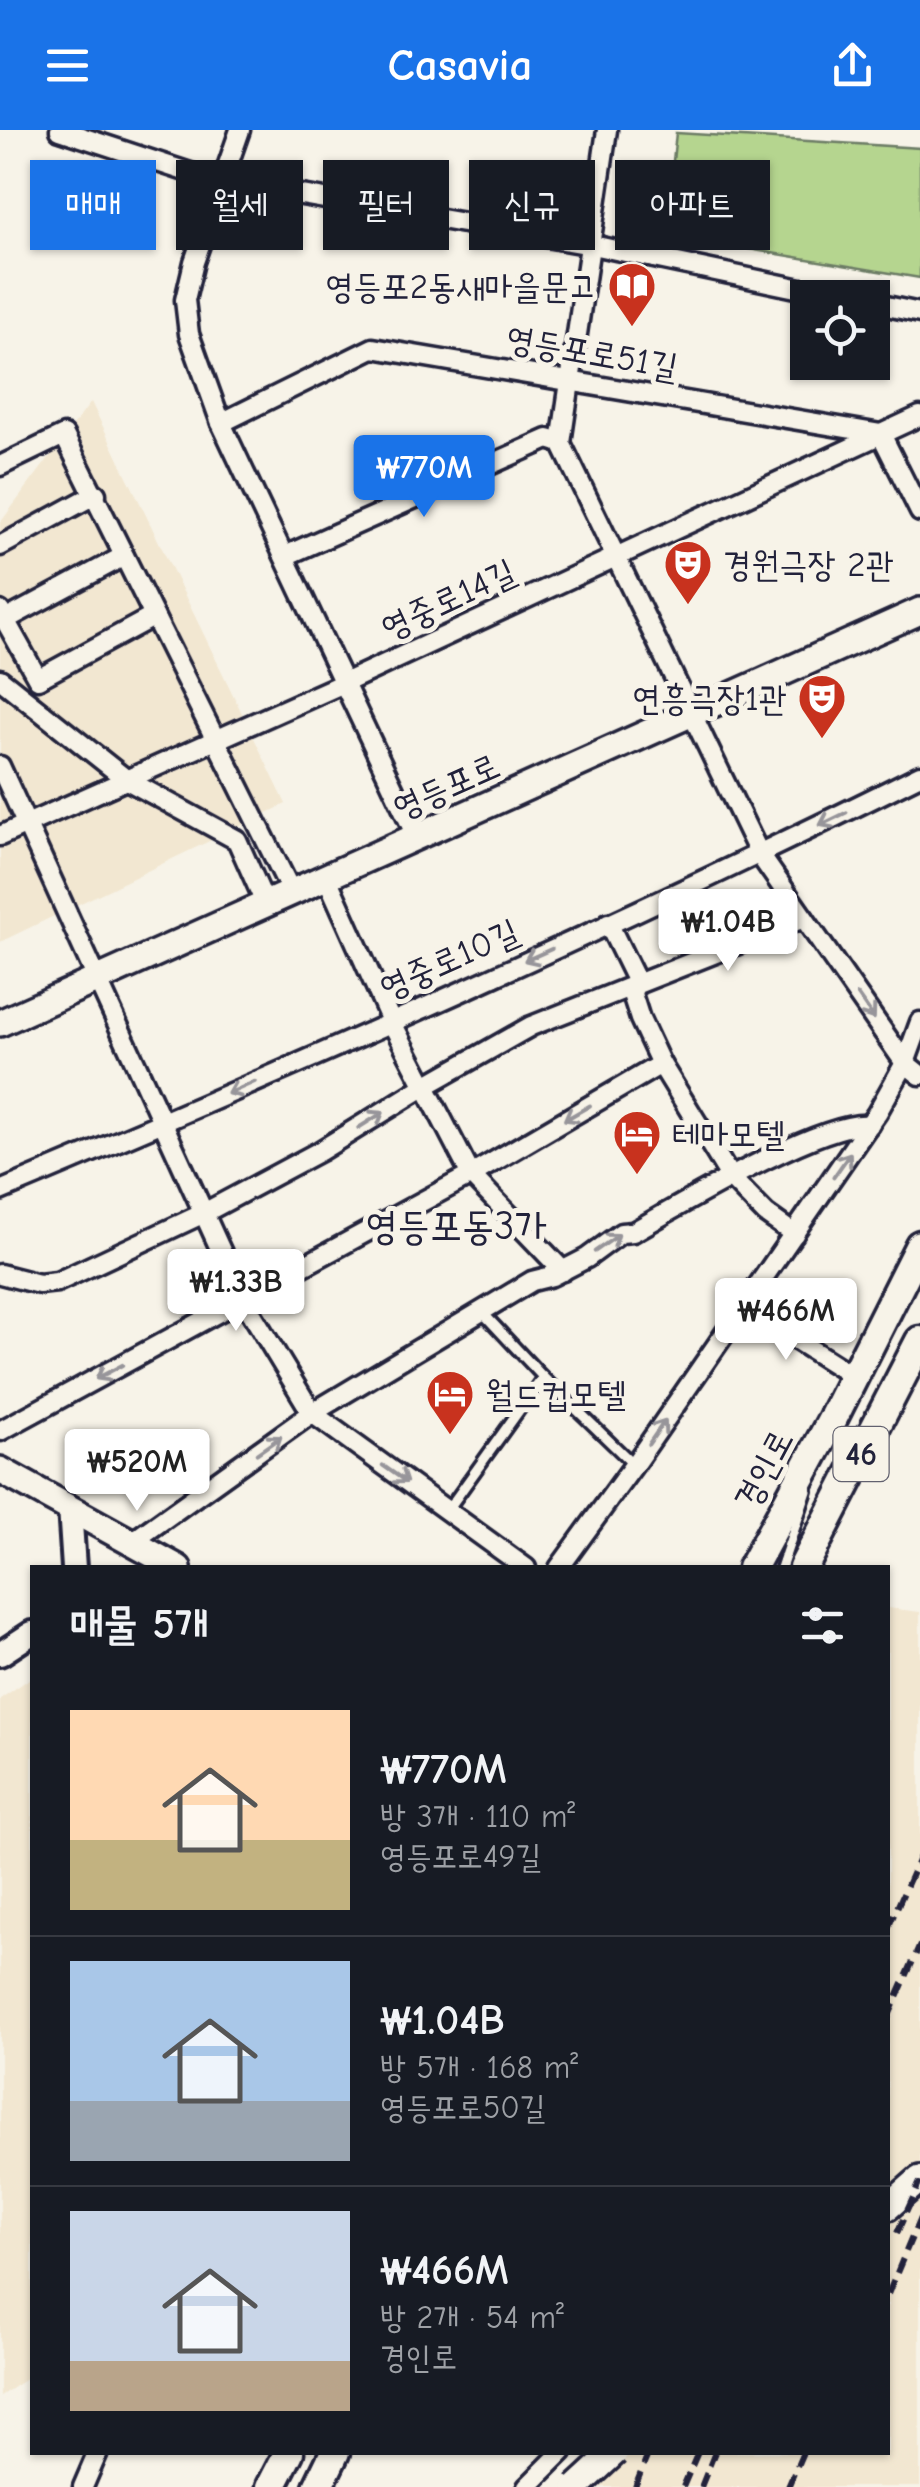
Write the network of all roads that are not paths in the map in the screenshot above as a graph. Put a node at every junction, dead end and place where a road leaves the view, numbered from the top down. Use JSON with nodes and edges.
{"nodes":[{"id":1,"x":60,"y":130,"type":"edge"},
{"id":2,"x":240,"y":130,"type":"edge"},
{"id":3,"x":607,"y":130,"type":"edge"},
{"id":4,"x":229,"y":160,"type":"edge"},
{"id":5,"x":176,"y":167,"type":"edge"},
{"id":6,"x":303,"y":195,"type":"edge"},
{"id":7,"x":595,"y":221,"type":"edge"},
{"id":8,"x":469,"y":223,"type":"edge"},
{"id":9,"x":595,"y":245,"type":"edge"},
{"id":10,"x":198,"y":250,"type":"edge"},
{"id":11,"x":591,"y":250,"type":"edge"},
{"id":12,"x":790,"y":286,"type":"edge"},
{"id":13,"x":890,"y":307,"type":"edge"},
{"id":14,"x":920,"y":313,"type":"edge"},
{"id":15,"x":570,"y":382,"type":"junction"},
{"id":16,"x":920,"y":416,"type":"edge"},
{"id":17,"x":221,"y":423,"type":"junction"},
{"id":18,"x":881,"y":434,"type":"junction"},
{"id":19,"x":560,"y":443,"type":"junction"},
{"id":20,"x":0,"y":466,"type":"edge"},
{"id":21,"x":96,"y":494,"type":"junction"},
{"id":22,"x":920,"y":512,"type":"edge"},
{"id":23,"x":0,"y":546,"type":"edge"},
{"id":24,"x":124,"y":556,"type":"junction"},
{"id":25,"x":285,"y":556,"type":"junction"},
{"id":26,"x":614,"y":558,"type":"junction"},
{"id":27,"x":920,"y":611,"type":"edge"},
{"id":28,"x":3,"y":616,"type":"edge"},
{"id":29,"x":154,"y":616,"type":"junction"},
{"id":30,"x":0,"y":679,"type":"edge"},
{"id":31,"x":346,"y":682,"type":"junction"},
{"id":32,"x":690,"y":714,"type":"junction"},
{"id":33,"x":216,"y":740,"type":"junction"},
{"id":34,"x":0,"y":766,"type":"edge"},
{"id":35,"x":920,"y":776,"type":"edge"},
{"id":36,"x":127,"y":780,"type":"junction"},
{"id":37,"x":27,"y":824,"type":"junction"},
{"id":38,"x":0,"y":836,"type":"edge"},
{"id":39,"x":417,"y":838,"type":"junction"},
{"id":40,"x":760,"y":855,"type":"junction"},
{"id":41,"x":328,"y":878,"type":"junction"},
{"id":42,"x":292,"y":893,"type":"junction"},
{"id":43,"x":266,"y":905,"type":"junction"},
{"id":44,"x":804,"y":918,"type":"junction"},
{"id":45,"x":608,"y":923,"type":"junction"},
{"id":46,"x":97,"y":980,"type":"junction"},
{"id":47,"x":634,"y":986,"type":"junction"},
{"id":48,"x":391,"y":1020,"type":"junction"},
{"id":49,"x":920,"y":1022,"type":"edge"},
{"id":50,"x":0,"y":1023,"type":"edge"},
{"id":51,"x":661,"y":1064,"type":"junction"},
{"id":52,"x":913,"y":1069,"type":"edge"},
{"id":53,"x":425,"y":1086,"type":"junction"},
{"id":54,"x":161,"y":1124,"type":"junction"},
{"id":55,"x":870,"y":1125,"type":"junction"},
{"id":56,"x":471,"y":1175,"type":"junction"},
{"id":57,"x":731,"y":1178,"type":"junction"},
{"id":58,"x":0,"y":1191,"type":"edge"},
{"id":59,"x":202,"y":1214,"type":"junction"},
{"id":60,"x":794,"y":1234,"type":"junction"},
{"id":61,"x":920,"y":1245,"type":"edge"},
{"id":62,"x":563,"y":1271,"type":"junction"},
{"id":63,"x":0,"y":1274,"type":"edge"},
{"id":64,"x":243,"y":1299,"type":"junction"},
{"id":65,"x":744,"y":1307,"type":"junction"},
{"id":66,"x":482,"y":1312,"type":"junction"},
{"id":67,"x":920,"y":1341,"type":"edge"},
{"id":68,"x":853,"y":1376,"type":"junction"},
{"id":69,"x":543,"y":1377,"type":"junction"},
{"id":70,"x":312,"y":1414,"type":"junction"},
{"id":71,"x":831,"y":1422,"type":"junction"},
{"id":72,"x":0,"y":1431,"type":"edge"},
{"id":73,"x":634,"y":1465,"type":"junction"},
{"id":74,"x":0,"y":1470,"type":"edge"},
{"id":75,"x":70,"y":1508,"type":"junction"},
{"id":76,"x":447,"y":1511,"type":"junction"},
{"id":77,"x":132,"y":1542,"type":"junction"},
{"id":78,"x":74,"y":1565,"type":"edge"},
{"id":79,"x":173,"y":1565,"type":"edge"},
{"id":80,"x":522,"y":1565,"type":"edge"},
{"id":81,"x":561,"y":1565,"type":"edge"},
{"id":82,"x":754,"y":1565,"type":"edge"},
{"id":83,"x":782,"y":1565,"type":"edge"},
{"id":84,"x":804,"y":1565,"type":"edge"},
{"id":85,"x":30,"y":1634,"type":"edge"},
{"id":86,"x":0,"y":1654,"type":"edge"},
{"id":87,"x":920,"y":2178,"type":"edge"},
{"id":88,"x":890,"y":2205,"type":"edge"},
{"id":89,"x":97,"y":2455,"type":"edge"},
{"id":90,"x":287,"y":2455,"type":"edge"},
{"id":91,"x":334,"y":2455,"type":"edge"},
{"id":92,"x":559,"y":2455,"type":"edge"},
{"id":93,"x":611,"y":2455,"type":"edge"},
{"id":94,"x":613,"y":2455,"type":"edge"},
{"id":95,"x":83,"y":2487,"type":"edge"},
{"id":96,"x":271,"y":2487,"type":"edge"},
{"id":97,"x":318,"y":2487,"type":"edge"},
{"id":98,"x":527,"y":2487,"type":"edge"},
{"id":99,"x":577,"y":2487,"type":"edge"},
{"id":100,"x":592,"y":2487,"type":"edge"}],
"edges":[{"from":1,"to":5,"type":"street"},
{"from":2,"to":4,"type":"street"},
{"from":3,"to":7,"type":"street"},
{"from":6,"to":8,"type":"street"},
{"from":9,"to":12,"type":"street"},
{"from":10,"to":17,"type":"street"},
{"from":11,"to":15,"type":"street"},
{"from":13,"to":14,"type":"street"},
{"from":15,"to":17,"type":"street","name":"영등포로51길"},
{"from":15,"to":18,"type":"street","name":"영등포로51길"},
{"from":15,"to":19,"type":"street"},
{"from":16,"to":18,"type":"street","name":"영중로14길"},
{"from":17,"to":25,"type":"street"},
{"from":18,"to":22,"type":"street"},
{"from":18,"to":26,"type":"street","name":"영중로14길"},
{"from":19,"to":25,"type":"street"},
{"from":19,"to":26,"type":"street"},
{"from":20,"to":21,"type":"street"},
{"from":21,"to":23,"type":"street"},
{"from":21,"to":24,"type":"street"},
{"from":24,"to":28,"type":"street"},
{"from":24,"to":29,"type":"street"},
{"from":25,"to":31,"type":"street"},
{"from":26,"to":31,"type":"street","name":"영중로14길"},
{"from":26,"to":32,"type":"street"},
{"from":27,"to":32,"type":"main road","name":"영등포로"},
{"from":28,"to":29,"type":"street"},
{"from":29,"to":33,"type":"street"},
{"from":30,"to":36,"type":"street"},
{"from":31,"to":33,"type":"street","name":"영중로14길"},
{"from":31,"to":39,"type":"street"},
{"from":32,"to":39,"type":"main road","name":"영등포로"},
{"from":32,"to":40,"type":"street"},
{"from":33,"to":36,"type":"street","name":"영중로14길"},
{"from":33,"to":42,"type":"street"},
{"from":34,"to":37,"type":"street"},
{"from":35,"to":40,"type":"street","name":"영중로10길","one_way":true},
{"from":36,"to":37,"type":"street","name":"영중로14길"},
{"from":36,"to":43,"type":"street"},
{"from":37,"to":38,"type":"street","name":"영중로14길"},
{"from":37,"to":46,"type":"street"},
{"from":39,"to":41,"type":"main road","name":"영등포로"},
{"from":40,"to":44,"type":"street"},
{"from":40,"to":45,"type":"street","name":"영중로10길"},
{"from":41,"to":42,"type":"main road","name":"영등포로"},
{"from":41,"to":48,"type":"street"},
{"from":42,"to":43,"type":"main road","name":"영등포로"},
{"from":43,"to":46,"type":"main road","name":"영등포로"},
{"from":44,"to":47,"type":"street"},
{"from":44,"to":52,"type":"street","one_way":true},
{"from":45,"to":47,"type":"street"},
{"from":45,"to":48,"type":"street","name":"영중로10길","one_way":true},
{"from":46,"to":50,"type":"main road","name":"영등포로"},
{"from":46,"to":54,"type":"street"},
{"from":47,"to":51,"type":"street"},
{"from":47,"to":53,"type":"street"},
{"from":48,"to":53,"type":"street"},
{"from":48,"to":54,"type":"street","name":"영중로10길","one_way":true},
{"from":49,"to":52,"type":"street"},
{"from":51,"to":56,"type":"street","one_way":true},
{"from":51,"to":57,"type":"street"},
{"from":52,"to":55,"type":"street"},
{"from":53,"to":56,"type":"street"},
{"from":59,"to":53,"type":"street","one_way":true},
{"from":54,"to":58,"type":"street","name":"영중로10길"},
{"from":54,"to":59,"type":"street"},
{"from":55,"to":57,"type":"street"},
{"from":60,"to":55,"type":"street","one_way":true},
{"from":56,"to":62,"type":"street"},
{"from":56,"to":64,"type":"street"},
{"from":57,"to":60,"type":"street"},
{"from":62,"to":57,"type":"street","one_way":true},
{"from":59,"to":63,"type":"street"},
{"from":59,"to":64,"type":"street"},
{"from":60,"to":65,"type":"street"},
{"from":61,"to":68,"type":"main road","name":"경인로","number":"46"},
{"from":62,"to":66,"type":"street"},
{"from":64,"to":70,"type":"street"},
{"from":64,"to":72,"type":"street","one_way":true},
{"from":65,"to":68,"type":"street"},
{"from":73,"to":65,"type":"street","one_way":true},
{"from":66,"to":69,"type":"lane"},
{"from":66,"to":70,"type":"street"},
{"from":67,"to":84,"type":"main road","number":"46"},
{"from":68,"to":71,"type":"main road","name":"경인로","number":"46"},
{"from":69,"to":73,"type":"lane"},
{"from":69,"to":76,"type":"lane"},
{"from":70,"to":76,"type":"street","one_way":true},
{"from":77,"to":70,"type":"street","one_way":true},
{"from":71,"to":82,"type":"main road","name":"경인로","number":"46"},
{"from":71,"to":83,"type":"lane"},
{"from":73,"to":81,"type":"street"},
{"from":74,"to":75,"type":"main road"},
{"from":75,"to":77,"type":"main road"},
{"from":75,"to":78,"type":"street"},
{"from":76,"to":80,"type":"street"},
{"from":77,"to":79,"type":"main road"},
{"from":85,"to":86,"type":"street"},
{"from":87,"to":88,"type":"main road"},
{"from":89,"to":95,"type":"street"},
{"from":90,"to":96,"type":"main road"},
{"from":91,"to":97,"type":"main road"},
{"from":92,"to":98,"type":"street"},
{"from":93,"to":99,"type":"main road","bridge":true},
{"from":94,"to":100,"type":"street"}]}
